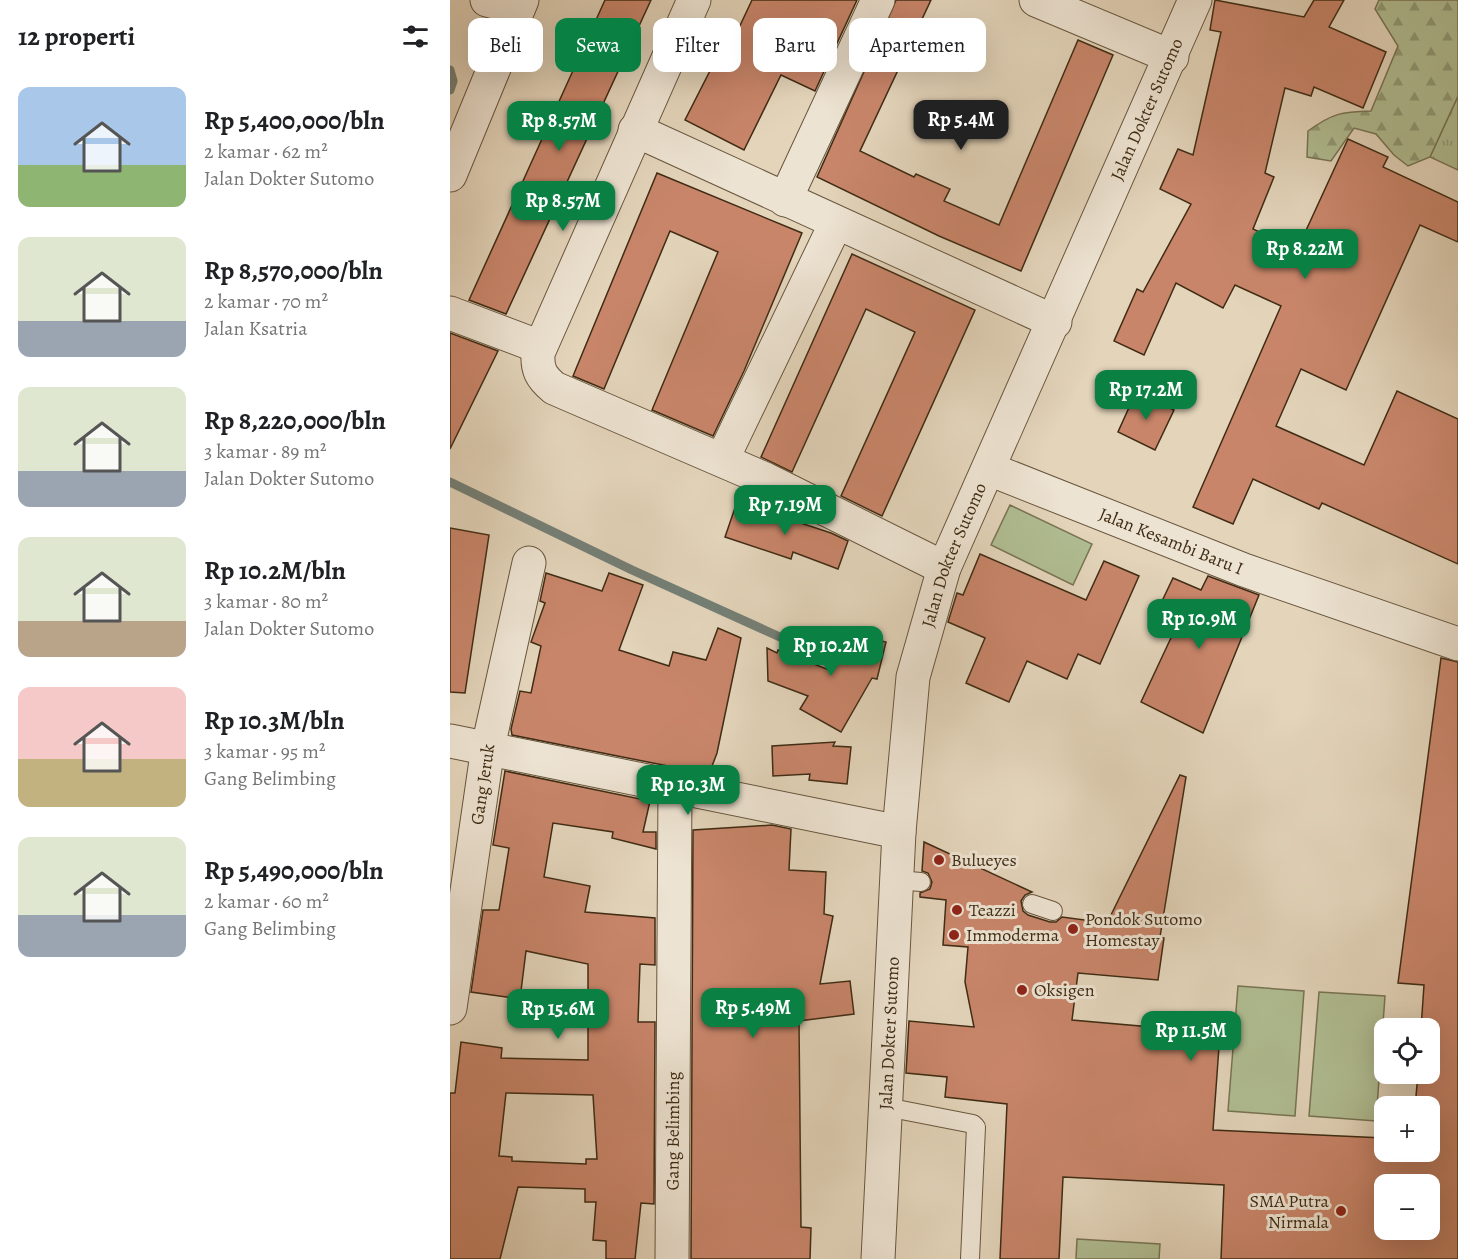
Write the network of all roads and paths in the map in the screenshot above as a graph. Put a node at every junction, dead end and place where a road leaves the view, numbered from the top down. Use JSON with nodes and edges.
{"nodes":[{"id":1,"x":694,"y":0,"type":"edge"},
{"id":2,"x":878,"y":0,"type":"edge"},
{"id":3,"x":1036,"y":0,"type":"edge"},
{"id":4,"x":1195,"y":0,"type":"edge"},
{"id":5,"x":509,"y":2,"type":"edge"},
{"id":6,"x":1172,"y":57,"type":"junction"},
{"id":7,"x":635,"y":130,"type":"junction"},
{"id":8,"x":450,"y":175,"type":"edge"},
{"id":9,"x":784,"y":200,"type":"junction"},
{"id":10,"x":836,"y":223,"type":"junction"},
{"id":11,"x":450,"y":313,"type":"edge"},
{"id":12,"x":1055,"y":322,"type":"junction"},
{"id":13,"x":540,"y":347,"type":"junction"},
{"id":14,"x":722,"y":459,"type":"junction"},
{"id":15,"x":989,"y":469,"type":"junction"},
{"id":16,"x":529,"y":563,"type":"dead end"},
{"id":17,"x":945,"y":568,"type":"junction"},
{"id":18,"x":1458,"y":644,"type":"edge"},
{"id":19,"x":450,"y":741,"type":"edge"},
{"id":20,"x":488,"y":747,"type":"junction"},
{"id":21,"x":675,"y":788,"type":"junction"},
{"id":22,"x":899,"y":832,"type":"junction"},
{"id":23,"x":1032,"y":904,"type":"dead end"},
{"id":24,"x":1053,"y":911,"type":"dead end"},
{"id":25,"x":450,"y":1008,"type":"edge"},
{"id":26,"x":886,"y":1107,"type":"junction"},
{"id":27,"x":672,"y":1259,"type":"edge"},
{"id":28,"x":878,"y":1259,"type":"edge"},
{"id":29,"x":970,"y":1259,"type":"edge"}],
"edges":[{"from":1,"to":7,"type":"street"},
{"from":2,"to":9,"type":"street"},
{"from":3,"to":6,"type":"street"},
{"from":4,"to":6,"type":"street","name":"Jalan Dokter Sutomo"},
{"from":5,"to":8,"type":"street"},
{"from":6,"to":12,"type":"street","name":"Jalan Dokter Sutomo"},
{"from":7,"to":9,"type":"street"},
{"from":7,"to":13,"type":"street"},
{"from":9,"to":10,"type":"street"},
{"from":10,"to":12,"type":"street"},
{"from":10,"to":14,"type":"street"},
{"from":11,"to":13,"type":"street"},
{"from":12,"to":15,"type":"street","name":"Jalan Dokter Sutomo"},
{"from":13,"to":14,"type":"street"},
{"from":14,"to":17,"type":"street"},
{"from":15,"to":17,"type":"street","name":"Jalan Dokter Sutomo"},
{"from":15,"to":18,"type":"street","name":"Jalan Kesambi Baru I"},
{"from":16,"to":20,"type":"street","name":"Gang Jeruk"},
{"from":17,"to":22,"type":"street","name":"Jalan Dokter Sutomo"},
{"from":19,"to":20,"type":"street"},
{"from":20,"to":21,"type":"street"},
{"from":20,"to":25,"type":"street","name":"Gang Jeruk"},
{"from":21,"to":22,"type":"street"},
{"from":21,"to":27,"type":"street","name":"Gang Belimbing"},
{"from":22,"to":26,"type":"street","name":"Jalan Dokter Sutomo"},
{"from":23,"to":24,"type":"lane"},
{"from":26,"to":28,"type":"street","name":"Jalan Dokter Sutomo"},
{"from":26,"to":29,"type":"lane"}]}
